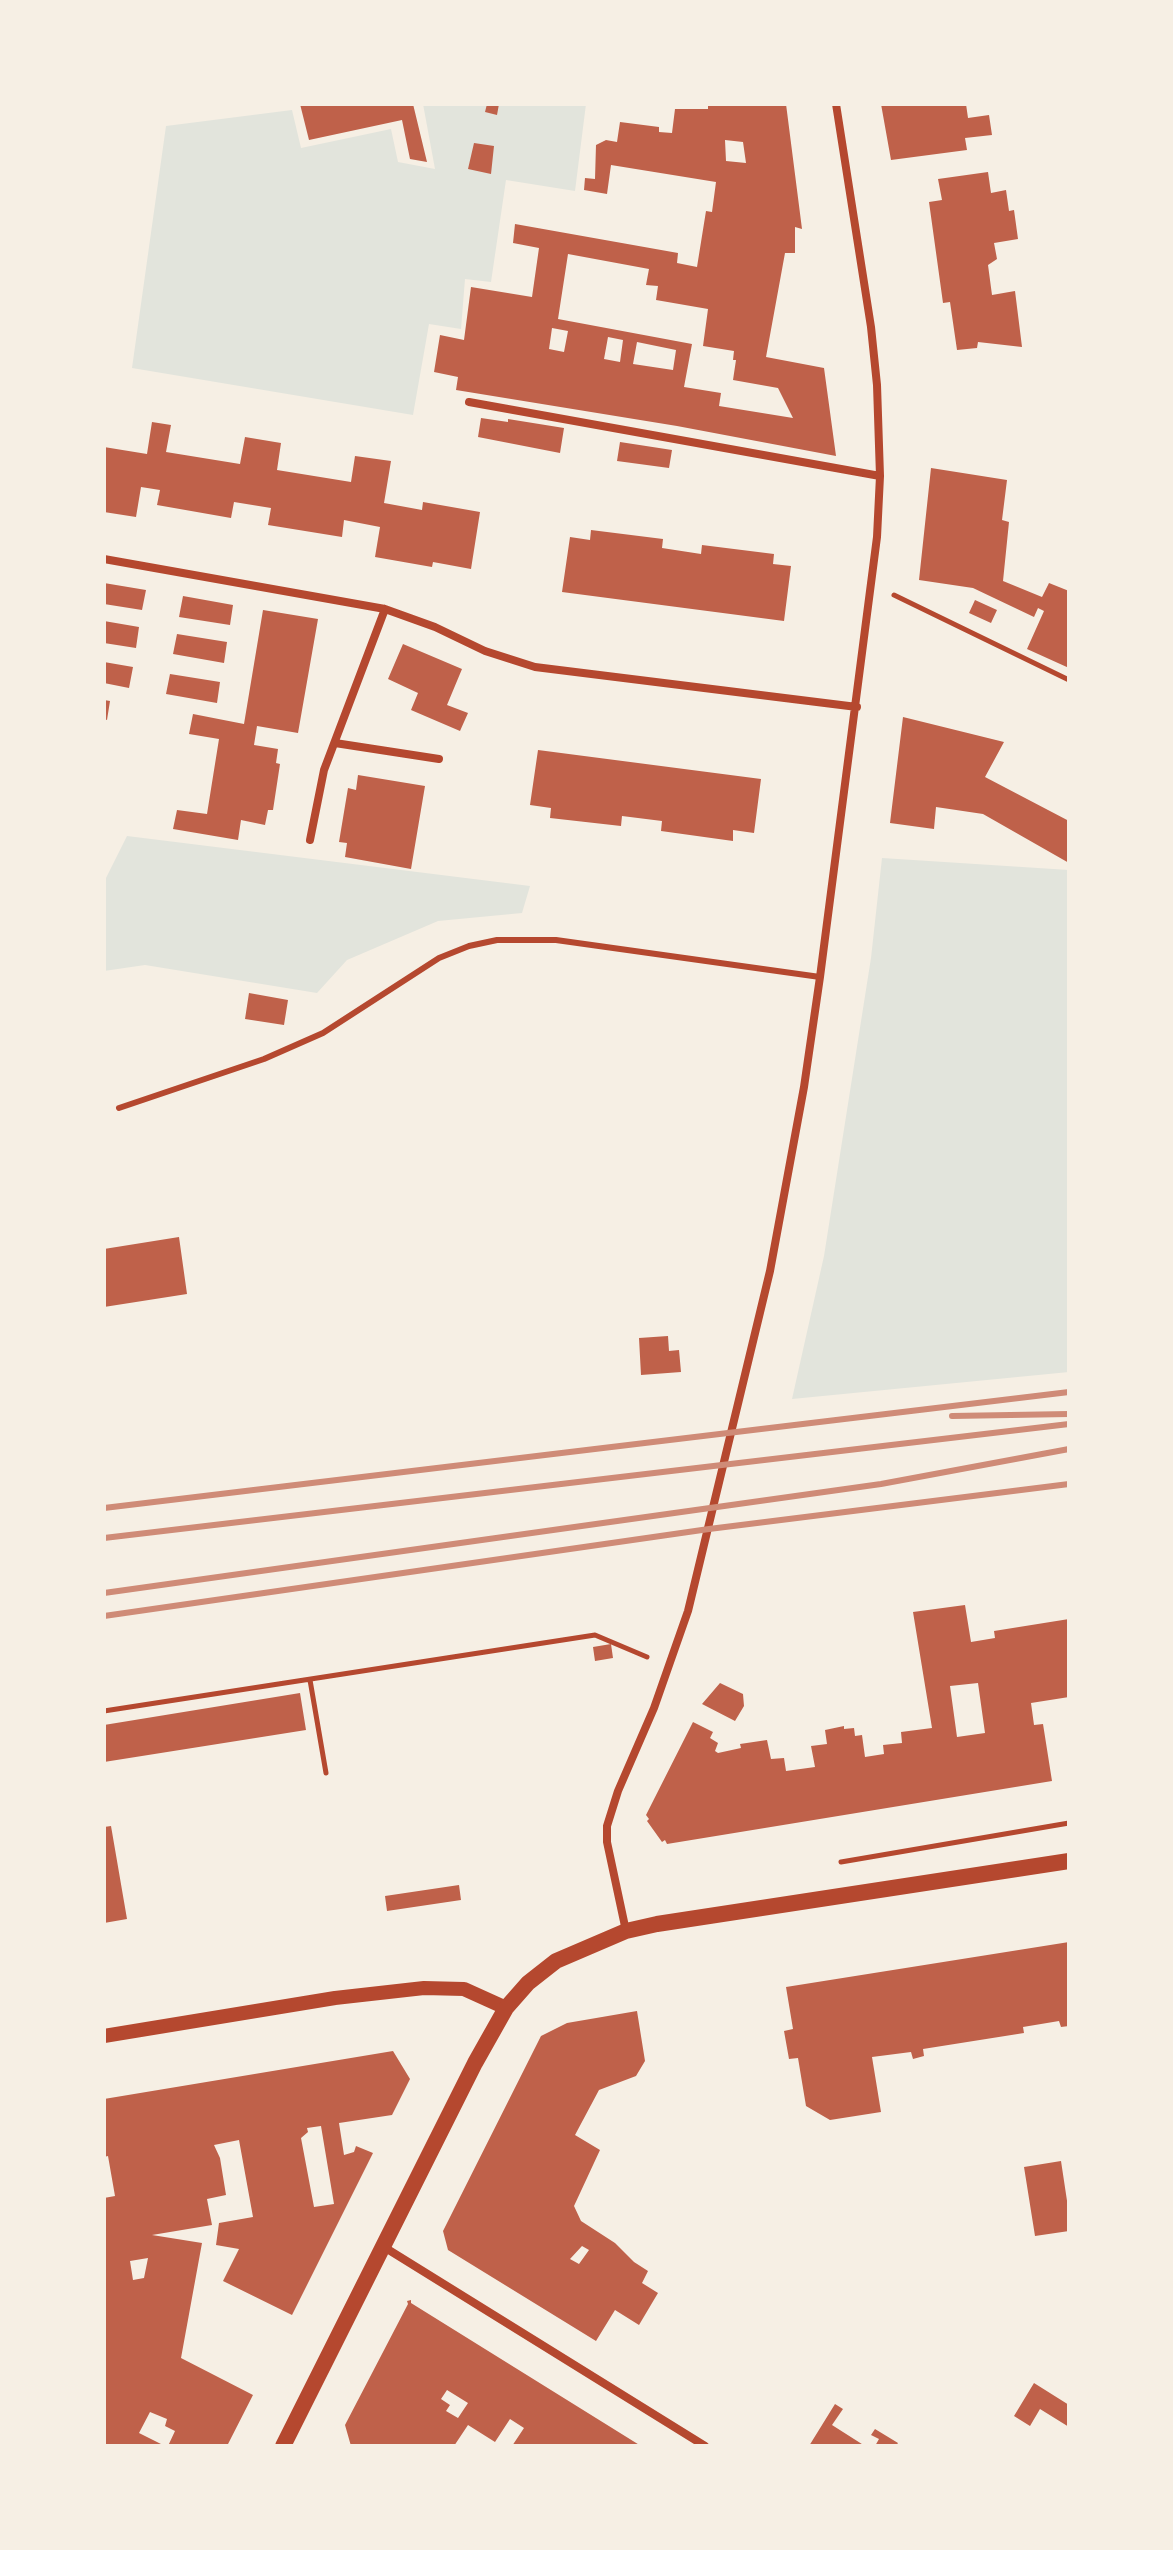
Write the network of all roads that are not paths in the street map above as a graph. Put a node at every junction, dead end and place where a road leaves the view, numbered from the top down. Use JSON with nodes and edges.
{"nodes":[{"id":1,"x":836,"y":104,"type":"edge"},
{"id":2,"x":469,"y":402,"type":"dead end"},
{"id":3,"x":880,"y":476,"type":"junction"},
{"id":4,"x":104,"y":559,"type":"edge"},
{"id":5,"x":385,"y":609,"type":"junction"},
{"id":6,"x":857,"y":707,"type":"junction"},
{"id":7,"x":335,"y":743,"type":"junction"},
{"id":8,"x":439,"y":759,"type":"dead end"},
{"id":9,"x":310,"y":840,"type":"dead end"},
{"id":10,"x":820,"y":977,"type":"junction"},
{"id":11,"x":119,"y":1108,"type":"dead end"},
{"id":12,"x":1069,"y":1861,"type":"edge"},
{"id":13,"x":626,"y":1931,"type":"junction"},
{"id":14,"x":506,"y":2008,"type":"junction"},
{"id":15,"x":104,"y":2036,"type":"edge"},
{"id":16,"x":384,"y":2247,"type":"junction"},
{"id":17,"x":288,"y":2444,"type":"edge"},
{"id":18,"x":705,"y":2446,"type":"edge"}],
"edges":[{"from":1,"to":3,"type":"street"},
{"from":2,"to":3,"type":"street"},
{"from":3,"to":6,"type":"street"},
{"from":4,"to":5,"type":"street"},
{"from":5,"to":6,"type":"street"},
{"from":5,"to":7,"type":"street"},
{"from":6,"to":10,"type":"street"},
{"from":7,"to":8,"type":"street"},
{"from":7,"to":9,"type":"street"},
{"from":10,"to":11,"type":"lane"},
{"from":10,"to":13,"type":"street"},
{"from":12,"to":13,"type":"main road"},
{"from":13,"to":14,"type":"main road"},
{"from":14,"to":15,"type":"street"},
{"from":14,"to":16,"type":"main road"},
{"from":16,"to":17,"type":"main road"},
{"from":16,"to":18,"type":"street"}]}
